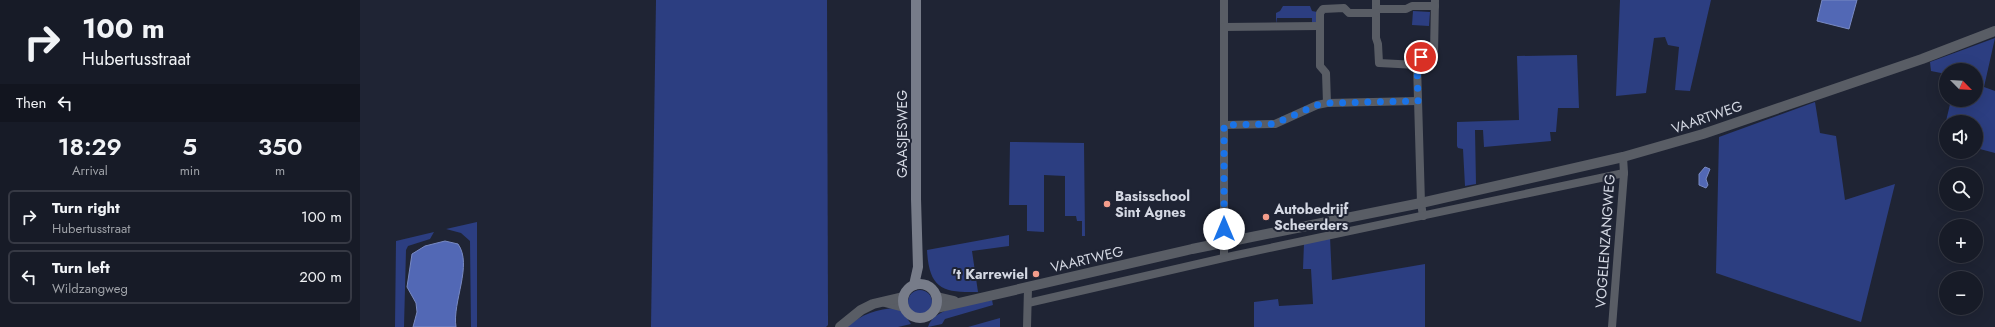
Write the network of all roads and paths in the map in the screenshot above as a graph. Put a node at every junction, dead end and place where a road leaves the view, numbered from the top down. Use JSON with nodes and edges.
{"nodes":[{"id":1,"x":916,"y":0,"type":"edge"},
{"id":2,"x":1224,"y":0,"type":"edge"},
{"id":3,"x":1376,"y":0,"type":"edge"},
{"id":4,"x":1435,"y":3,"type":"edge"},
{"id":5,"x":1376,"y":11,"type":"junction"},
{"id":6,"x":1319,"y":26,"type":"junction"},
{"id":7,"x":1224,"y":27,"type":"junction"},
{"id":8,"x":1995,"y":31,"type":"edge"},
{"id":9,"x":1417,"y":65,"type":"junction"},
{"id":10,"x":1418,"y":101,"type":"junction"},
{"id":11,"x":1327,"y":103,"type":"junction"},
{"id":12,"x":1224,"y":125,"type":"junction"},
{"id":13,"x":1623,"y":158,"type":"junction"},
{"id":14,"x":1624,"y":173,"type":"junction"},
{"id":15,"x":1421,"y":203,"type":"junction"},
{"id":16,"x":1423,"y":216,"type":"junction"},
{"id":17,"x":1224,"y":243,"type":"junction"},
{"id":18,"x":1224,"y":257,"type":"junction"},
{"id":19,"x":920,"y":285,"type":"junction"},
{"id":20,"x":1028,"y":288,"type":"junction"},
{"id":21,"x":937,"y":297,"type":"junction"},
{"id":22,"x":904,"y":302,"type":"junction"},
{"id":23,"x":956,"y":302,"type":"junction"},
{"id":24,"x":1028,"y":303,"type":"junction"},
{"id":25,"x":936,"y":308,"type":"junction"},
{"id":26,"x":915,"y":322,"type":"edge"},
{"id":27,"x":925,"y":322,"type":"edge"},
{"id":28,"x":840,"y":327,"type":"edge"},
{"id":29,"x":1027,"y":327,"type":"edge"},
{"id":30,"x":1612,"y":327,"type":"edge"}],
"edges":[{"from":1,"to":19,"type":"main road","name":"GAASJESWEG"},
{"from":2,"to":7,"type":"street"},
{"from":3,"to":5,"type":"street"},
{"from":4,"to":5,"type":"street"},
{"from":4,"to":9,"type":"street"},
{"from":5,"to":6,"type":"street"},
{"from":5,"to":9,"type":"street"},
{"from":6,"to":7,"type":"street"},
{"from":6,"to":11,"type":"street"},
{"from":7,"to":12,"type":"street"},
{"from":8,"to":13,"type":"street","name":"VAARTWEG"},
{"from":9,"to":10,"type":"street"},
{"from":10,"to":11,"type":"street"},
{"from":10,"to":15,"type":"street"},
{"from":11,"to":12,"type":"street"},
{"from":12,"to":17,"type":"street"},
{"from":13,"to":14,"type":"street","name":"VOGELENZANGWEG"},
{"from":13,"to":15,"type":"street","name":"VAARTWEG"},
{"from":14,"to":16,"type":"street"},
{"from":14,"to":30,"type":"street","name":"VOGELENZANGWEG"},
{"from":15,"to":16,"type":"street"},
{"from":15,"to":17,"type":"street","name":"VAARTWEG"},
{"from":16,"to":18,"type":"street"},
{"from":17,"to":18,"type":"street"},
{"from":17,"to":20,"type":"street","name":"VAARTWEG"},
{"from":18,"to":24,"type":"street"},
{"from":19,"to":21,"type":"main road"},
{"from":19,"to":22,"type":"main road"},
{"from":20,"to":23,"type":"street","name":"VAARTWEG"},
{"from":20,"to":24,"type":"street"},
{"from":21,"to":23,"type":"street","name":"VAARTWEG"},
{"from":21,"to":25,"type":"main road"},
{"from":22,"to":26,"type":"main road"},
{"from":22,"to":28,"type":"street"},
{"from":23,"to":25,"type":"street","name":"VAARTWEG"},
{"from":24,"to":29,"type":"street"},
{"from":25,"to":27,"type":"main road"},
{"from":26,"to":27,"type":"main road"}]}
